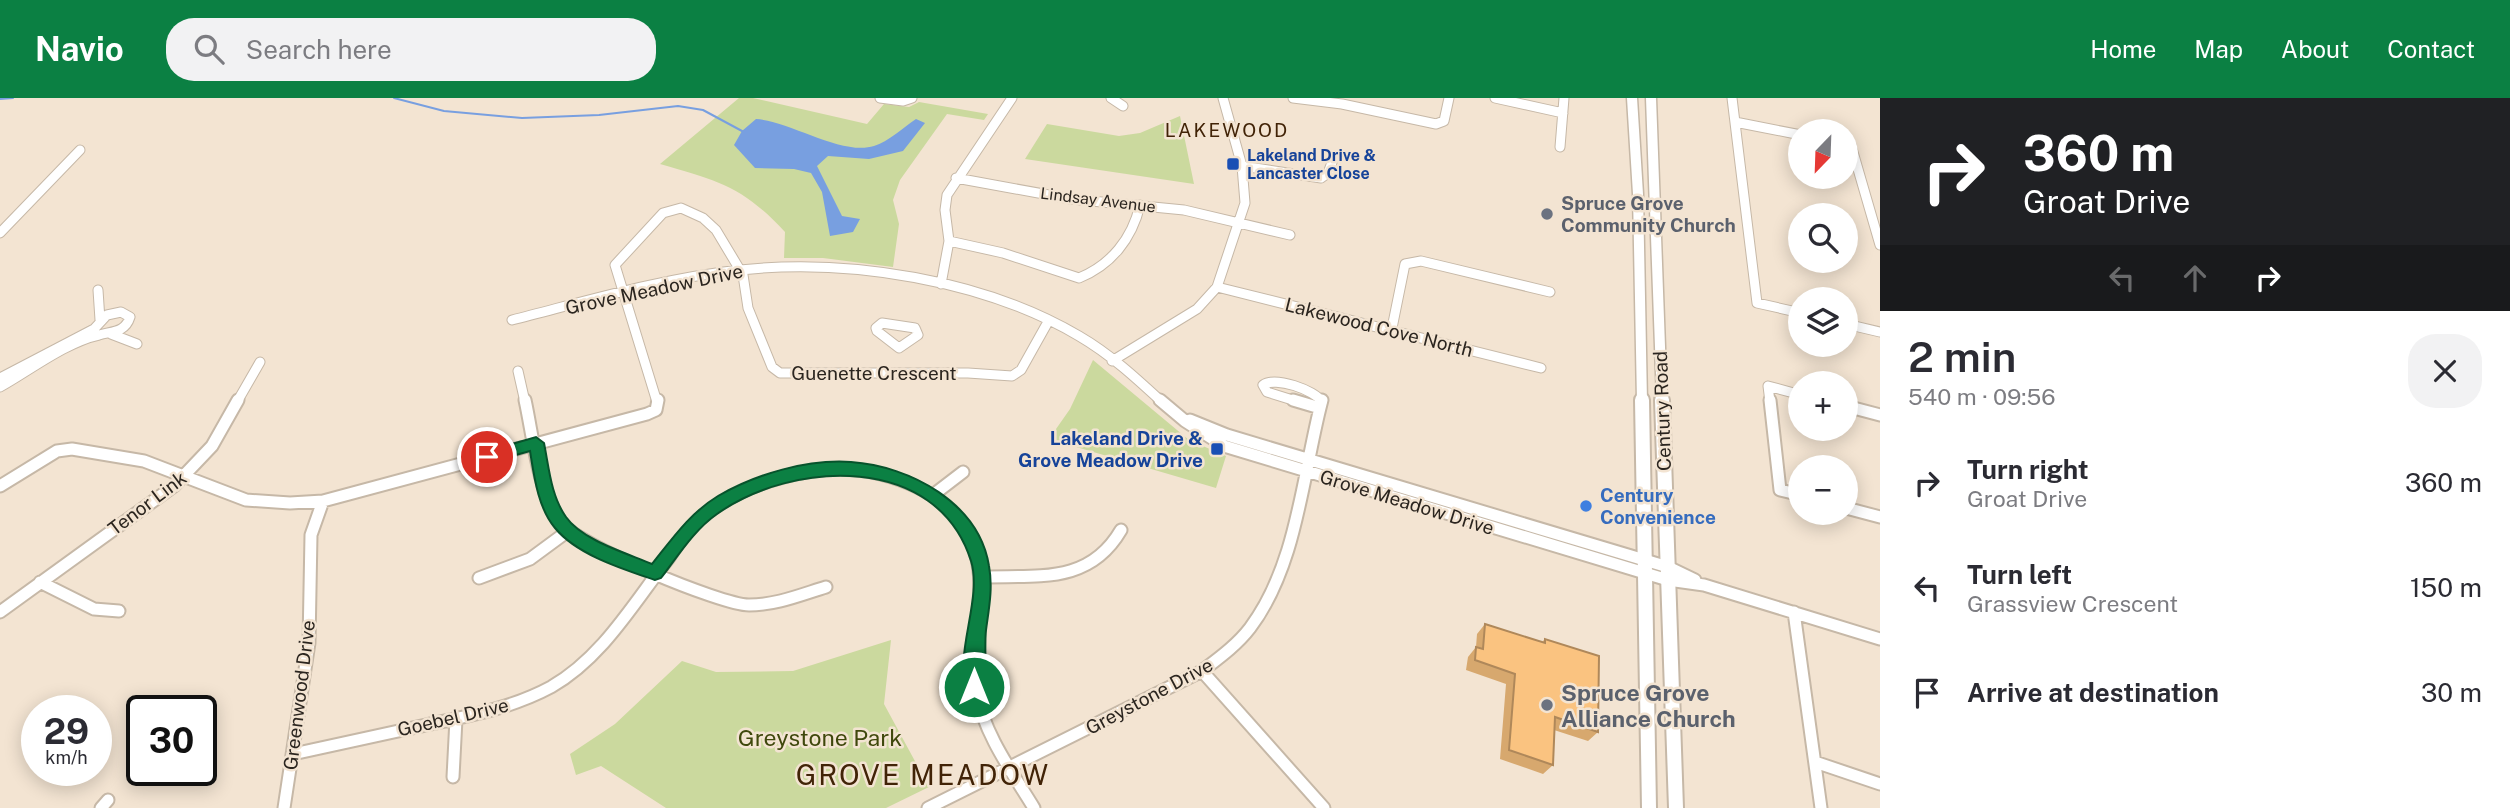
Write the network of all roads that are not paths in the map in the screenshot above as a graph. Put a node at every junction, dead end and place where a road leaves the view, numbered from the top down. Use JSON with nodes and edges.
{"nodes":[{"id":1,"x":880,"y":98,"type":"edge"},
{"id":2,"x":1012,"y":98,"type":"edge"},
{"id":3,"x":1111,"y":98,"type":"edge"},
{"id":4,"x":1223,"y":98,"type":"edge"},
{"id":5,"x":1293,"y":98,"type":"edge"},
{"id":6,"x":1449,"y":98,"type":"edge"},
{"id":7,"x":1495,"y":98,"type":"edge"},
{"id":8,"x":1564,"y":98,"type":"edge"},
{"id":9,"x":1632,"y":98,"type":"edge"},
{"id":10,"x":1649,"y":98,"type":"edge"},
{"id":11,"x":1732,"y":98,"type":"edge"},
{"id":12,"x":910,"y":99,"type":"edge"},
{"id":13,"x":1123,"y":106,"type":"dead end"},
{"id":14,"x":1563,"y":113,"type":"junction"},
{"id":15,"x":1735,"y":122,"type":"junction"},
{"id":16,"x":1788,"y":132,"type":"edge"},
{"id":17,"x":1560,"y":147,"type":"dead end"},
{"id":18,"x":80,"y":150,"type":"dead end"},
{"id":19,"x":1334,"y":157,"type":"dead end"},
{"id":20,"x":1242,"y":166,"type":"junction"},
{"id":21,"x":1858,"y":169,"type":"edge"},
{"id":22,"x":956,"y":178,"type":"junction"},
{"id":23,"x":1140,"y":205,"type":"junction"},
{"id":24,"x":1241,"y":223,"type":"junction"},
{"id":25,"x":0,"y":233,"type":"edge"},
{"id":26,"x":1290,"y":235,"type":"dead end"},
{"id":27,"x":949,"y":241,"type":"junction"},
{"id":28,"x":1880,"y":245,"type":"edge"},
{"id":29,"x":740,"y":270,"type":"junction"},
{"id":30,"x":942,"y":284,"type":"junction"},
{"id":31,"x":1217,"y":287,"type":"junction"},
{"id":32,"x":623,"y":292,"type":"junction"},
{"id":33,"x":1550,"y":292,"type":"dead end"},
{"id":34,"x":1788,"y":310,"type":"edge"},
{"id":35,"x":114,"y":313,"type":"junction"},
{"id":36,"x":512,"y":320,"type":"dead end"},
{"id":37,"x":1049,"y":320,"type":"junction"},
{"id":38,"x":127,"y":326,"type":"junction"},
{"id":39,"x":98,"y":327,"type":"junction"},
{"id":40,"x":1858,"y":327,"type":"edge"},
{"id":41,"x":1392,"y":328,"type":"junction"},
{"id":42,"x":1880,"y":332,"type":"edge"},
{"id":43,"x":111,"y":334,"type":"junction"},
{"id":44,"x":899,"y":348,"type":"dead end"},
{"id":45,"x":1112,"y":360,"type":"junction"},
{"id":46,"x":260,"y":362,"type":"dead end"},
{"id":47,"x":1541,"y":368,"type":"dead end"},
{"id":48,"x":518,"y":371,"type":"dead end"},
{"id":49,"x":896,"y":372,"type":"junction"},
{"id":50,"x":0,"y":378,"type":"edge"},
{"id":51,"x":0,"y":387,"type":"edge"},
{"id":52,"x":1788,"y":391,"type":"edge"},
{"id":53,"x":1320,"y":408,"type":"junction"},
{"id":54,"x":1858,"y":409,"type":"edge"},
{"id":55,"x":1880,"y":415,"type":"edge"},
{"id":56,"x":536,"y":443,"type":"junction"},
{"id":57,"x":1305,"y":465,"type":"junction"},
{"id":58,"x":963,"y":471,"type":"dead end"},
{"id":59,"x":185,"y":476,"type":"junction"},
{"id":60,"x":0,"y":486,"type":"edge"},
{"id":61,"x":1788,"y":492,"type":"edge"},
{"id":62,"x":933,"y":495,"type":"junction"},
{"id":63,"x":323,"y":501,"type":"junction"},
{"id":64,"x":1858,"y":511,"type":"edge"},
{"id":65,"x":1880,"y":517,"type":"edge"},
{"id":66,"x":1121,"y":530,"type":"dead end"},
{"id":67,"x":568,"y":531,"type":"junction"},
{"id":68,"x":1645,"y":567,"type":"junction"},
{"id":69,"x":655,"y":573,"type":"junction"},
{"id":70,"x":1668,"y":574,"type":"junction"},
{"id":71,"x":982,"y":577,"type":"junction"},
{"id":72,"x":478,"y":578,"type":"dead end"},
{"id":73,"x":40,"y":582,"type":"junction"},
{"id":74,"x":826,"y":587,"type":"dead end"},
{"id":75,"x":119,"y":611,"type":"dead end"},
{"id":76,"x":0,"y":612,"type":"edge"},
{"id":77,"x":1794,"y":612,"type":"junction"},
{"id":78,"x":1880,"y":639,"type":"edge"},
{"id":79,"x":1202,"y":671,"type":"junction"},
{"id":80,"x":456,"y":719,"type":"junction"},
{"id":81,"x":293,"y":754,"type":"junction"},
{"id":82,"x":1815,"y":762,"type":"junction"},
{"id":83,"x":1010,"y":768,"type":"junction"},
{"id":84,"x":453,"y":777,"type":"dead end"},
{"id":85,"x":1880,"y":784,"type":"edge"},
{"id":86,"x":284,"y":808,"type":"edge"},
{"id":87,"x":928,"y":808,"type":"edge"},
{"id":88,"x":1034,"y":808,"type":"edge"},
{"id":89,"x":1324,"y":808,"type":"edge"},
{"id":90,"x":1649,"y":808,"type":"edge"},
{"id":91,"x":1676,"y":808,"type":"edge"},
{"id":92,"x":1821,"y":808,"type":"edge"}],
"edges":[{"from":1,"to":12,"type":"street"},
{"from":2,"to":22,"type":"street"},
{"from":3,"to":13,"type":"street"},
{"from":4,"to":20,"type":"street"},
{"from":5,"to":6,"type":"street"},
{"from":7,"to":14,"type":"street"},
{"from":8,"to":14,"type":"street"},
{"from":9,"to":68,"type":"main road","name":"Century Road"},
{"from":10,"to":70,"type":"main road","name":"Century Road"},
{"from":11,"to":15,"type":"street"},
{"from":14,"to":17,"type":"street"},
{"from":15,"to":16,"type":"street"},
{"from":15,"to":34,"type":"street"},
{"from":18,"to":25,"type":"street"},
{"from":19,"to":20,"type":"street"},
{"from":20,"to":24,"type":"street"},
{"from":21,"to":28,"type":"street"},
{"from":22,"to":23,"type":"street","name":"Lindsay Avenue"},
{"from":22,"to":27,"type":"street"},
{"from":23,"to":24,"type":"street","name":"Lindsay Avenue"},
{"from":23,"to":27,"type":"street"},
{"from":24,"to":26,"type":"street","name":"Lindsay Avenue"},
{"from":24,"to":31,"type":"street"},
{"from":27,"to":30,"type":"street"},
{"from":29,"to":30,"type":"street","name":"Grove Meadow Drive"},
{"from":29,"to":32,"type":"street","name":"Grove Meadow Drive"},
{"from":29,"to":32,"type":"street"},
{"from":29,"to":49,"type":"street","name":"Guenette Crescent"},
{"from":30,"to":37,"type":"street","name":"Grove Meadow Drive"},
{"from":31,"to":41,"type":"street","name":"Lakewood Cove North"},
{"from":31,"to":45,"type":"street"},
{"from":32,"to":36,"type":"street","name":"Grove Meadow Drive"},
{"from":32,"to":56,"type":"street"},
{"from":33,"to":41,"type":"street"},
{"from":35,"to":38,"type":"street"},
{"from":35,"to":39,"type":"street"},
{"from":35,"to":39,"type":"street"},
{"from":37,"to":45,"type":"street","name":"Grove Meadow Drive"},
{"from":37,"to":49,"type":"street","name":"Guenette Crescent"},
{"from":38,"to":43,"type":"street"},
{"from":38,"to":43,"type":"street"},
{"from":39,"to":43,"type":"street"},
{"from":39,"to":50,"type":"street"},
{"from":39,"to":51,"type":"street"},
{"from":40,"to":42,"type":"street"},
{"from":41,"to":47,"type":"street","name":"Lakewood Cove North"},
{"from":44,"to":49,"type":"street"},
{"from":45,"to":57,"type":"street","name":"Grove Meadow Drive"},
{"from":46,"to":59,"type":"street","name":"Tenor Link"},
{"from":48,"to":56,"type":"street"},
{"from":52,"to":61,"type":"street"},
{"from":53,"to":53,"type":"street"},
{"from":53,"to":57,"type":"street","name":"Greystone Drive"},
{"from":54,"to":55,"type":"street"},
{"from":56,"to":63,"type":"street"},
{"from":56,"to":67,"type":"street"},
{"from":57,"to":68,"type":"street","name":"Grove Meadow Drive"},
{"from":57,"to":79,"type":"street","name":"Greystone Drive"},
{"from":58,"to":62,"type":"street"},
{"from":59,"to":60,"type":"street"},
{"from":59,"to":63,"type":"street"},
{"from":59,"to":73,"type":"street","name":"Tenor Link"},
{"from":62,"to":69,"type":"street","name":"Goebel Drive"},
{"from":62,"to":71,"type":"street","name":"Goebel Drive"},
{"from":63,"to":81,"type":"street","name":"Greenwood Drive"},
{"from":64,"to":65,"type":"street"},
{"from":66,"to":71,"type":"street"},
{"from":67,"to":69,"type":"street"},
{"from":67,"to":72,"type":"street"},
{"from":68,"to":70,"type":"street","name":"Grove Meadow Drive"},
{"from":68,"to":90,"type":"main road","name":"Century Road"},
{"from":69,"to":74,"type":"street"},
{"from":69,"to":80,"type":"street","name":"Goebel Drive"},
{"from":70,"to":77,"type":"street","name":"Grove Meadow Drive"},
{"from":70,"to":91,"type":"main road","name":"Century Road"},
{"from":71,"to":83,"type":"street","name":"Goebel Drive"},
{"from":73,"to":75,"type":"street"},
{"from":73,"to":76,"type":"street","name":"Tenor Link"},
{"from":77,"to":78,"type":"street","name":"Grove Meadow Drive"},
{"from":77,"to":82,"type":"street"},
{"from":79,"to":83,"type":"street","name":"Greystone Drive"},
{"from":79,"to":89,"type":"street"},
{"from":80,"to":81,"type":"street","name":"Goebel Drive"},
{"from":80,"to":84,"type":"street"},
{"from":81,"to":86,"type":"street","name":"Greenwood Drive"},
{"from":82,"to":85,"type":"street"},
{"from":82,"to":92,"type":"street"},
{"from":83,"to":87,"type":"street","name":"Greystone Drive"},
{"from":83,"to":88,"type":"street","name":"Goebel Drive"}]}
